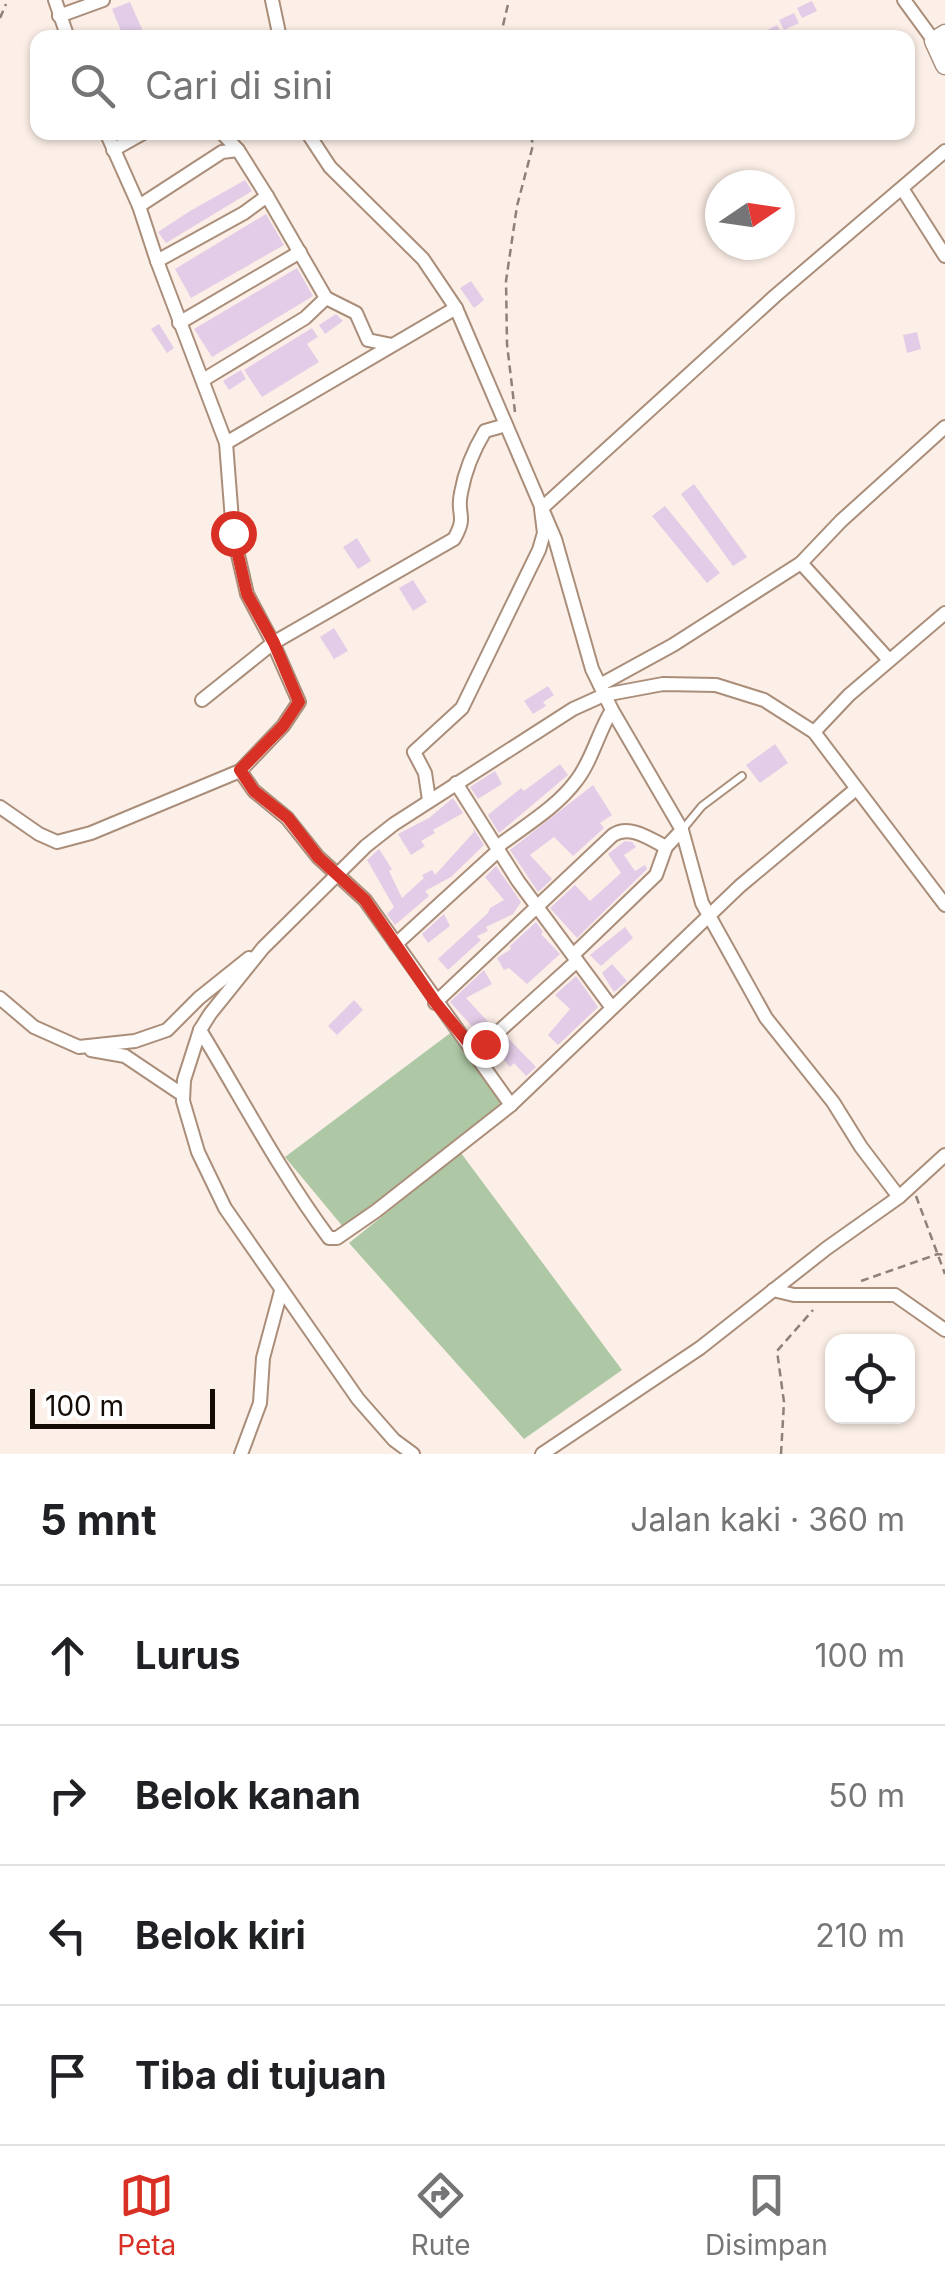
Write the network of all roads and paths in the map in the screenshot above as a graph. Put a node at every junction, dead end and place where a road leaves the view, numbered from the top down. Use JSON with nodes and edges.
{"nodes":[{"id":1,"x":55,"y":0,"type":"edge"},
{"id":2,"x":103,"y":0,"type":"edge"},
{"id":3,"x":272,"y":0,"type":"edge"},
{"id":4,"x":509,"y":0,"type":"edge"},
{"id":5,"x":904,"y":0,"type":"edge"},
{"id":6,"x":6,"y":4,"type":"dead end"},
{"id":7,"x":59,"y":16,"type":"junction"},
{"id":8,"x":0,"y":18,"type":"edge"},
{"id":9,"x":65,"y":30,"type":"edge"},
{"id":10,"x":278,"y":30,"type":"edge"},
{"id":11,"x":502,"y":30,"type":"edge"},
{"id":12,"x":940,"y":37,"type":"edge"},
{"id":13,"x":945,"y":66,"type":"edge"},
{"id":14,"x":109,"y":140,"type":"edge"},
{"id":15,"x":131,"y":140,"type":"edge"},
{"id":16,"x":229,"y":140,"type":"edge"},
{"id":17,"x":312,"y":140,"type":"edge"},
{"id":18,"x":532,"y":140,"type":"edge"},
{"id":19,"x":113,"y":150,"type":"junction"},
{"id":20,"x":238,"y":150,"type":"junction"},
{"id":21,"x":945,"y":151,"type":"edge"},
{"id":22,"x":903,"y":190,"type":"junction"},
{"id":23,"x":267,"y":196,"type":"junction"},
{"id":24,"x":140,"y":206,"type":"junction"},
{"id":25,"x":300,"y":252,"type":"junction"},
{"id":26,"x":945,"y":256,"type":"edge"},
{"id":27,"x":157,"y":262,"type":"junction"},
{"id":28,"x":326,"y":298,"type":"junction"},
{"id":29,"x":456,"y":308,"type":"junction"},
{"id":30,"x":180,"y":323,"type":"junction"},
{"id":31,"x":392,"y":344,"type":"junction"},
{"id":32,"x":202,"y":380,"type":"junction"},
{"id":33,"x":510,"y":423,"type":"junction"},
{"id":34,"x":945,"y":427,"type":"edge"},
{"id":35,"x":226,"y":443,"type":"junction"},
{"id":36,"x":541,"y":509,"type":"junction"},
{"id":37,"x":801,"y":563,"type":"junction"},
{"id":38,"x":945,"y":612,"type":"edge"},
{"id":39,"x":274,"y":643,"type":"junction"},
{"id":40,"x":889,"y":660,"type":"junction"},
{"id":41,"x":602,"y":690,"type":"junction"},
{"id":42,"x":202,"y":700,"type":"dead end"},
{"id":43,"x":612,"y":710,"type":"junction"},
{"id":44,"x":814,"y":732,"type":"junction"},
{"id":45,"x":240,"y":770,"type":"junction"},
{"id":46,"x":742,"y":776,"type":"dead end"},
{"id":47,"x":456,"y":783,"type":"junction"},
{"id":48,"x":856,"y":788,"type":"junction"},
{"id":49,"x":430,"y":800,"type":"junction"},
{"id":50,"x":0,"y":807,"type":"edge"},
{"id":51,"x":682,"y":830,"type":"junction"},
{"id":52,"x":666,"y":846,"type":"junction"},
{"id":53,"x":498,"y":849,"type":"junction"},
{"id":54,"x":338,"y":875,"type":"junction"},
{"id":55,"x":536,"y":905,"type":"junction"},
{"id":56,"x":945,"y":905,"type":"edge"},
{"id":57,"x":710,"y":918,"type":"junction"},
{"id":58,"x":396,"y":944,"type":"junction"},
{"id":59,"x":263,"y":948,"type":"junction"},
{"id":60,"x":575,"y":958,"type":"junction"},
{"id":61,"x":0,"y":998,"type":"edge"},
{"id":62,"x":435,"y":1002,"type":"junction"},
{"id":63,"x":612,"y":1008,"type":"junction"},
{"id":64,"x":200,"y":1030,"type":"junction"},
{"id":65,"x":79,"y":1047,"type":"junction"},
{"id":66,"x":476,"y":1052,"type":"junction"},
{"id":67,"x":184,"y":1095,"type":"junction"},
{"id":68,"x":511,"y":1105,"type":"junction"},
{"id":69,"x":945,"y":1155,"type":"edge"},
{"id":70,"x":912,"y":1185,"type":"junction"},
{"id":71,"x":899,"y":1197,"type":"junction"},
{"id":72,"x":938,"y":1254,"type":"junction"},
{"id":73,"x":945,"y":1255,"type":"edge"},
{"id":74,"x":945,"y":1274,"type":"edge"},
{"id":75,"x":863,"y":1281,"type":"dead end"},
{"id":76,"x":281,"y":1290,"type":"junction"},
{"id":77,"x":773,"y":1290,"type":"junction"},
{"id":78,"x":826,"y":1294,"type":"junction"},
{"id":79,"x":945,"y":1330,"type":"edge"},
{"id":80,"x":241,"y":1454,"type":"edge"},
{"id":81,"x":413,"y":1454,"type":"edge"},
{"id":82,"x":542,"y":1454,"type":"edge"},
{"id":83,"x":781,"y":1454,"type":"edge"}],
"edges":[{"from":1,"to":7,"type":"street"},
{"from":2,"to":7,"type":"street"},
{"from":3,"to":10,"type":"street"},
{"from":4,"to":11,"type":"path"},
{"from":5,"to":12,"type":"street"},
{"from":6,"to":8,"type":"path"},
{"from":7,"to":9,"type":"street"},
{"from":12,"to":13,"type":"street"},
{"from":14,"to":19,"type":"street"},
{"from":15,"to":19,"type":"street"},
{"from":16,"to":20,"type":"street"},
{"from":17,"to":29,"type":"street"},
{"from":18,"to":33,"type":"path"},
{"from":19,"to":24,"type":"street"},
{"from":20,"to":23,"type":"street"},
{"from":20,"to":24,"type":"street"},
{"from":21,"to":22,"type":"street"},
{"from":22,"to":26,"type":"street"},
{"from":22,"to":36,"type":"street"},
{"from":23,"to":25,"type":"street"},
{"from":23,"to":27,"type":"street"},
{"from":24,"to":27,"type":"street"},
{"from":25,"to":28,"type":"street"},
{"from":25,"to":30,"type":"street"},
{"from":27,"to":30,"type":"street"},
{"from":28,"to":31,"type":"street"},
{"from":28,"to":32,"type":"street"},
{"from":29,"to":31,"type":"street"},
{"from":29,"to":33,"type":"street"},
{"from":30,"to":32,"type":"street"},
{"from":31,"to":35,"type":"street"},
{"from":32,"to":35,"type":"street"},
{"from":33,"to":36,"type":"street"},
{"from":33,"to":39,"type":"street"},
{"from":34,"to":37,"type":"street"},
{"from":35,"to":39,"type":"street"},
{"from":36,"to":41,"type":"street"},
{"from":36,"to":49,"type":"street"},
{"from":37,"to":40,"type":"street"},
{"from":37,"to":41,"type":"street"},
{"from":38,"to":40,"type":"street"},
{"from":39,"to":42,"type":"street"},
{"from":39,"to":45,"type":"street"},
{"from":40,"to":44,"type":"street"},
{"from":41,"to":43,"type":"street"},
{"from":41,"to":44,"type":"street"},
{"from":41,"to":47,"type":"street"},
{"from":43,"to":51,"type":"street"},
{"from":43,"to":53,"type":"street"},
{"from":44,"to":48,"type":"street"},
{"from":45,"to":50,"type":"street"},
{"from":45,"to":54,"type":"street"},
{"from":46,"to":51,"type":"lane"},
{"from":47,"to":49,"type":"street"},
{"from":47,"to":53,"type":"street"},
{"from":48,"to":56,"type":"street"},
{"from":48,"to":57,"type":"street"},
{"from":49,"to":54,"type":"street"},
{"from":51,"to":52,"type":"street"},
{"from":51,"to":57,"type":"street"},
{"from":52,"to":55,"type":"street"},
{"from":52,"to":60,"type":"street"},
{"from":53,"to":55,"type":"street"},
{"from":53,"to":58,"type":"street"},
{"from":54,"to":58,"type":"street"},
{"from":54,"to":59,"type":"street"},
{"from":55,"to":60,"type":"street"},
{"from":55,"to":62,"type":"street"},
{"from":57,"to":63,"type":"street"},
{"from":57,"to":71,"type":"street"},
{"from":58,"to":62,"type":"street"},
{"from":59,"to":64,"type":"street"},
{"from":59,"to":65,"type":"street"},
{"from":60,"to":63,"type":"street"},
{"from":60,"to":66,"type":"street"},
{"from":61,"to":65,"type":"street"},
{"from":62,"to":66,"type":"street"},
{"from":63,"to":68,"type":"street"},
{"from":64,"to":67,"type":"street"},
{"from":64,"to":68,"type":"street"},
{"from":65,"to":67,"type":"street"},
{"from":66,"to":68,"type":"street"},
{"from":67,"to":76,"type":"street"},
{"from":69,"to":70,"type":"street"},
{"from":70,"to":71,"type":"street"},
{"from":70,"to":72,"type":"path"},
{"from":71,"to":77,"type":"street"},
{"from":72,"to":73,"type":"path"},
{"from":72,"to":74,"type":"path"},
{"from":72,"to":75,"type":"path"},
{"from":76,"to":80,"type":"street"},
{"from":76,"to":81,"type":"street"},
{"from":77,"to":78,"type":"street"},
{"from":77,"to":82,"type":"street"},
{"from":78,"to":79,"type":"street"},
{"from":78,"to":83,"type":"path"}]}
